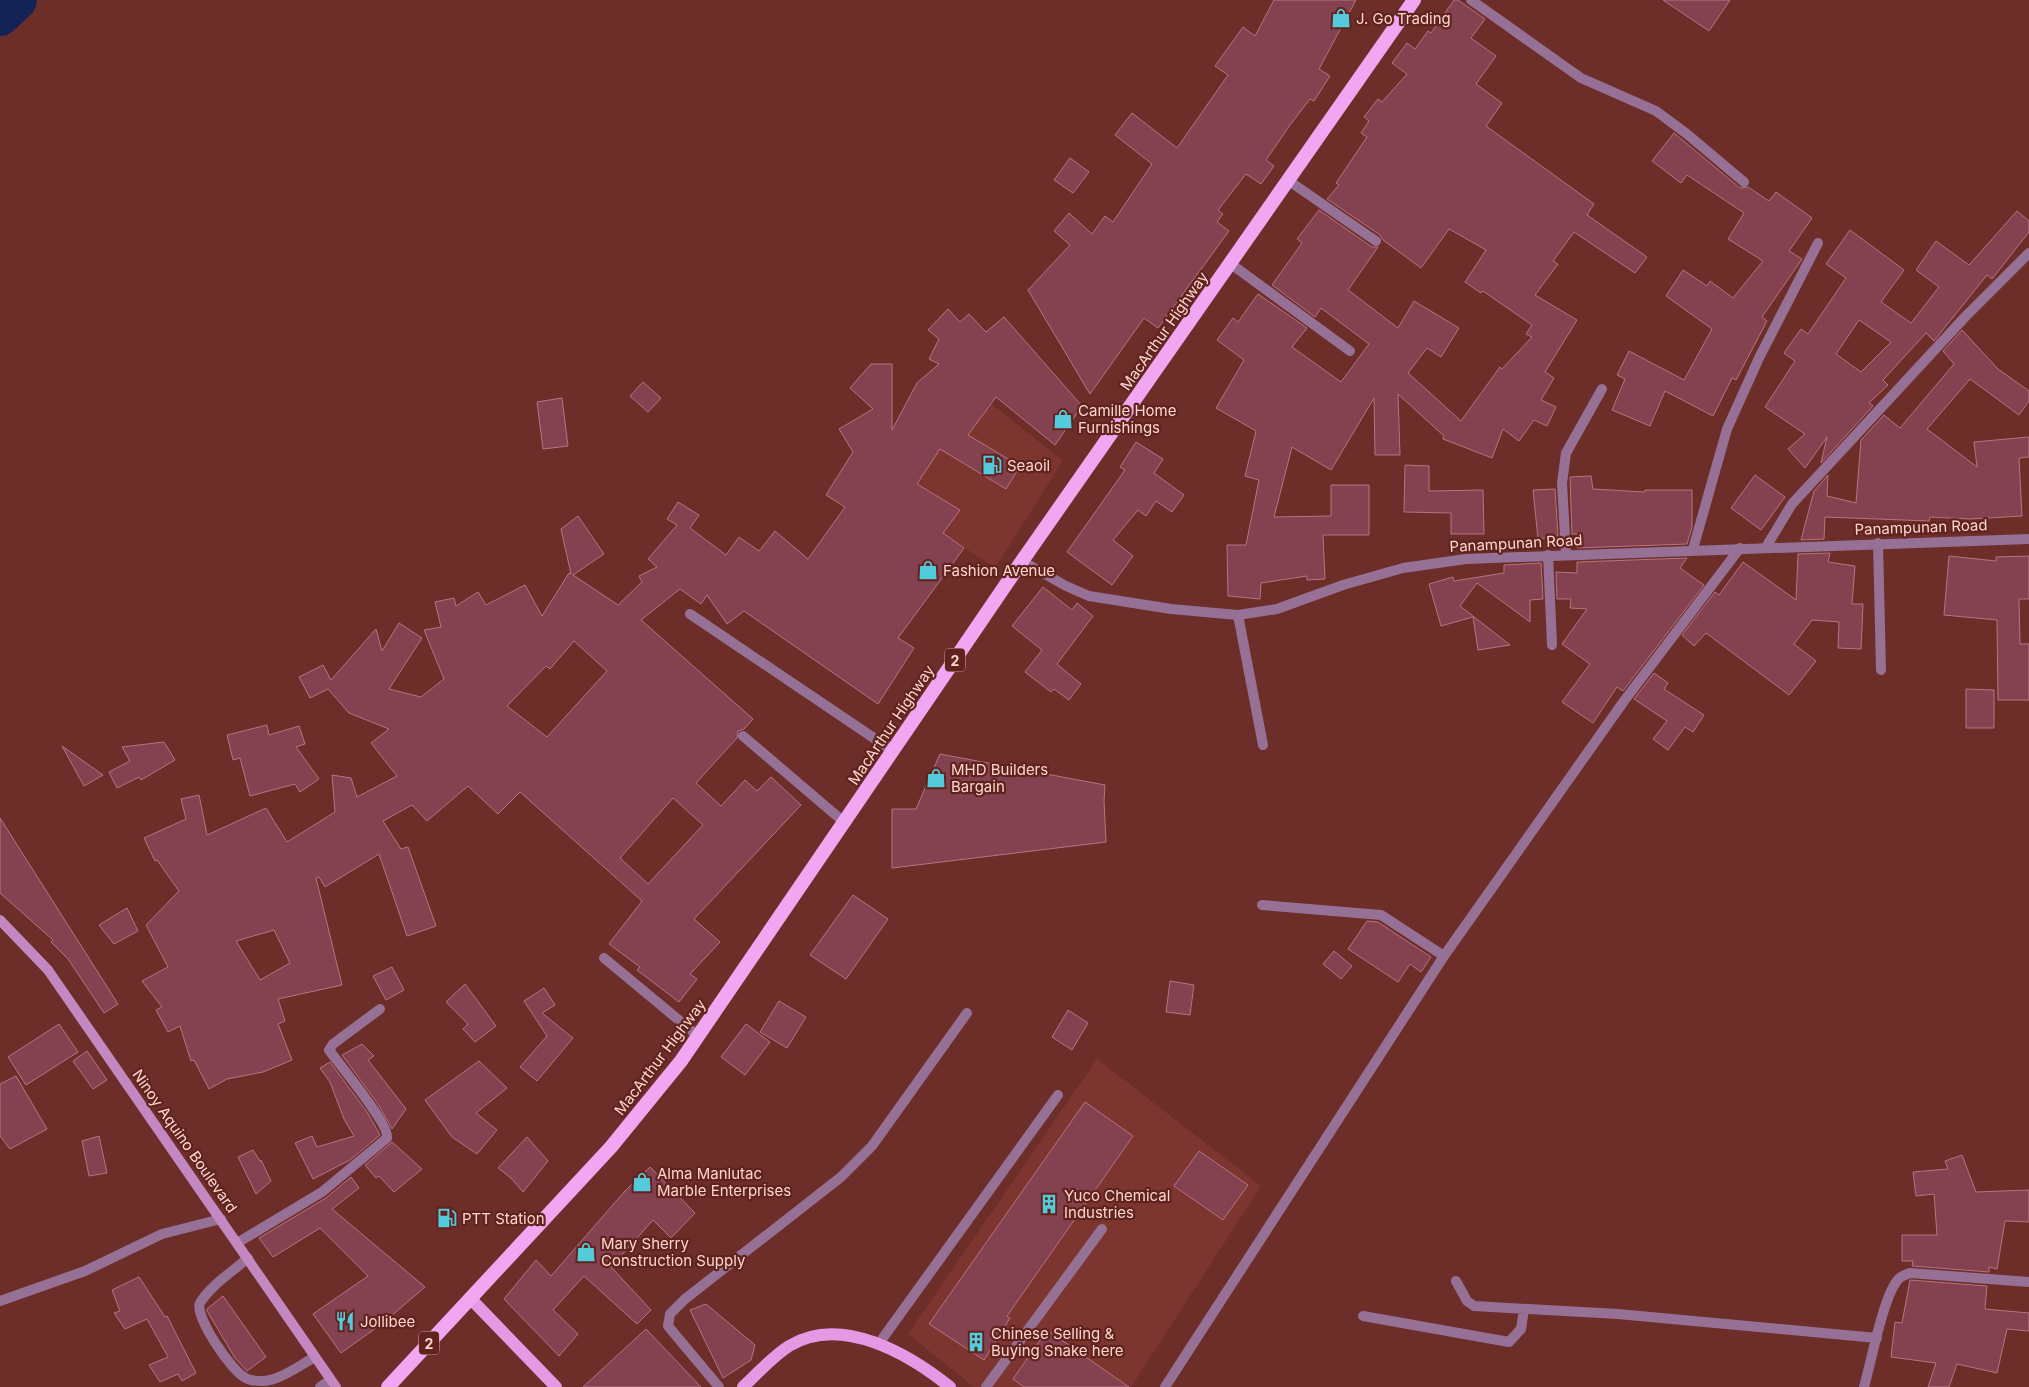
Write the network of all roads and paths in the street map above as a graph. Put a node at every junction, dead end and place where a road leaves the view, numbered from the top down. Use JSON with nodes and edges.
{"nodes":[{"id":1,"x":1414,"y":0,"type":"edge"},
{"id":2,"x":1471,"y":0,"type":"edge"},
{"id":3,"x":1289,"y":180,"type":"junction"},
{"id":4,"x":1744,"y":182,"type":"dead end"},
{"id":5,"x":1376,"y":241,"type":"dead end"},
{"id":6,"x":1818,"y":243,"type":"dead end"},
{"id":7,"x":2029,"y":253,"type":"edge"},
{"id":8,"x":1231,"y":264,"type":"junction"},
{"id":9,"x":1350,"y":351,"type":"dead end"},
{"id":10,"x":1602,"y":389,"type":"dead end"},
{"id":11,"x":2029,"y":539,"type":"edge"},
{"id":12,"x":1878,"y":544,"type":"junction"},
{"id":13,"x":1766,"y":547,"type":"junction"},
{"id":14,"x":1740,"y":548,"type":"junction"},
{"id":15,"x":1693,"y":549,"type":"junction"},
{"id":16,"x":1548,"y":555,"type":"junction"},
{"id":17,"x":1566,"y":555,"type":"junction"},
{"id":18,"x":1022,"y":561,"type":"junction"},
{"id":19,"x":690,"y":614,"type":"dead end"},
{"id":20,"x":1238,"y":615,"type":"junction"},
{"id":21,"x":1552,"y":645,"type":"dead end"},
{"id":22,"x":1881,"y":670,"type":"dead end"},
{"id":23,"x":743,"y":736,"type":"dead end"},
{"id":24,"x":1263,"y":745,"type":"dead end"},
{"id":25,"x":893,"y":751,"type":"junction"},
{"id":26,"x":844,"y":822,"type":"junction"},
{"id":27,"x":1262,"y":905,"type":"dead end"},
{"id":28,"x":0,"y":920,"type":"edge"},
{"id":29,"x":1444,"y":956,"type":"junction"},
{"id":30,"x":604,"y":958,"type":"dead end"},
{"id":31,"x":380,"y":1009,"type":"dead end"},
{"id":32,"x":967,"y":1013,"type":"dead end"},
{"id":33,"x":698,"y":1036,"type":"junction"},
{"id":34,"x":1058,"y":1095,"type":"dead end"},
{"id":35,"x":221,"y":1219,"type":"junction"},
{"id":36,"x":1102,"y":1229,"type":"dead end"},
{"id":37,"x":237,"y":1243,"type":"junction"},
{"id":38,"x":248,"y":1258,"type":"junction"},
{"id":39,"x":1456,"y":1281,"type":"dead end"},
{"id":40,"x":2029,"y":1282,"type":"edge"},
{"id":41,"x":470,"y":1298,"type":"junction"},
{"id":42,"x":0,"y":1301,"type":"edge"},
{"id":43,"x":1524,"y":1309,"type":"junction"},
{"id":44,"x":1363,"y":1316,"type":"dead end"},
{"id":45,"x":1877,"y":1338,"type":"junction"},
{"id":46,"x":880,"y":1342,"type":"junction"},
{"id":47,"x":315,"y":1357,"type":"junction"},
{"id":48,"x":333,"y":1383,"type":"edge"},
{"id":49,"x":320,"y":1387,"type":"edge"},
{"id":50,"x":388,"y":1387,"type":"edge"},
{"id":51,"x":556,"y":1387,"type":"edge"},
{"id":52,"x":719,"y":1387,"type":"edge"},
{"id":53,"x":743,"y":1387,"type":"edge"},
{"id":54,"x":950,"y":1387,"type":"edge"},
{"id":55,"x":986,"y":1387,"type":"edge"},
{"id":56,"x":1165,"y":1387,"type":"edge"},
{"id":57,"x":1864,"y":1387,"type":"edge"}],
"edges":[{"from":1,"to":3,"type":"highway","name":"MacArthur Highway","number":"2"},
{"from":2,"to":4,"type":"street"},
{"from":3,"to":5,"type":"street"},
{"from":3,"to":8,"type":"highway","name":"MacArthur Highway","number":"2"},
{"from":6,"to":15,"type":"street"},
{"from":7,"to":13,"type":"street"},
{"from":8,"to":9,"type":"street"},
{"from":8,"to":18,"type":"highway","name":"MacArthur Highway","number":"2"},
{"from":10,"to":17,"type":"street"},
{"from":11,"to":12,"type":"street","name":"Panampunan Road"},
{"from":12,"to":13,"type":"street","name":"Panampunan Road"},
{"from":12,"to":22,"type":"street"},
{"from":13,"to":14,"type":"street","name":"Panampunan Road"},
{"from":14,"to":15,"type":"street","name":"Panampunan Road"},
{"from":14,"to":29,"type":"street"},
{"from":15,"to":17,"type":"street","name":"Panampunan Road"},
{"from":16,"to":17,"type":"street","name":"Panampunan Road"},
{"from":16,"to":20,"type":"street","name":"Panampunan Road"},
{"from":16,"to":21,"type":"street"},
{"from":18,"to":20,"type":"street","name":"Panampunan Road"},
{"from":18,"to":25,"type":"highway","name":"MacArthur Highway","number":"2"},
{"from":19,"to":25,"type":"street"},
{"from":20,"to":24,"type":"street"},
{"from":23,"to":26,"type":"street"},
{"from":25,"to":26,"type":"highway","name":"MacArthur Highway","number":"2"},
{"from":26,"to":33,"type":"highway","name":"MacArthur Highway","number":"2"},
{"from":27,"to":29,"type":"street"},
{"from":28,"to":35,"type":"main road","name":"Ninoy Aquino Boulevard"},
{"from":29,"to":56,"type":"street"},
{"from":30,"to":33,"type":"street"},
{"from":31,"to":37,"type":"street"},
{"from":32,"to":52,"type":"street"},
{"from":33,"to":41,"type":"highway","name":"MacArthur Highway","number":"2"},
{"from":34,"to":46,"type":"street"},
{"from":35,"to":37,"type":"main road","name":"Ninoy Aquino Boulevard"},
{"from":35,"to":42,"type":"street"},
{"from":36,"to":55,"type":"street"},
{"from":37,"to":38,"type":"main road","name":"Ninoy Aquino Boulevard"},
{"from":38,"to":47,"type":"main road","name":"Ninoy Aquino Boulevard"},
{"from":38,"to":47,"type":"street"},
{"from":39,"to":43,"type":"street"},
{"from":40,"to":45,"type":"street"},
{"from":41,"to":50,"type":"highway","name":"MacArthur Highway","number":"2"},
{"from":41,"to":51,"type":"main road"},
{"from":43,"to":44,"type":"street"},
{"from":43,"to":45,"type":"street"},
{"from":45,"to":57,"type":"street"},
{"from":46,"to":53,"type":"main road"},
{"from":46,"to":54,"type":"main road"},
{"from":47,"to":48,"type":"main road","name":"Ninoy Aquino Boulevard"},
{"from":48,"to":49,"type":"street"}]}
